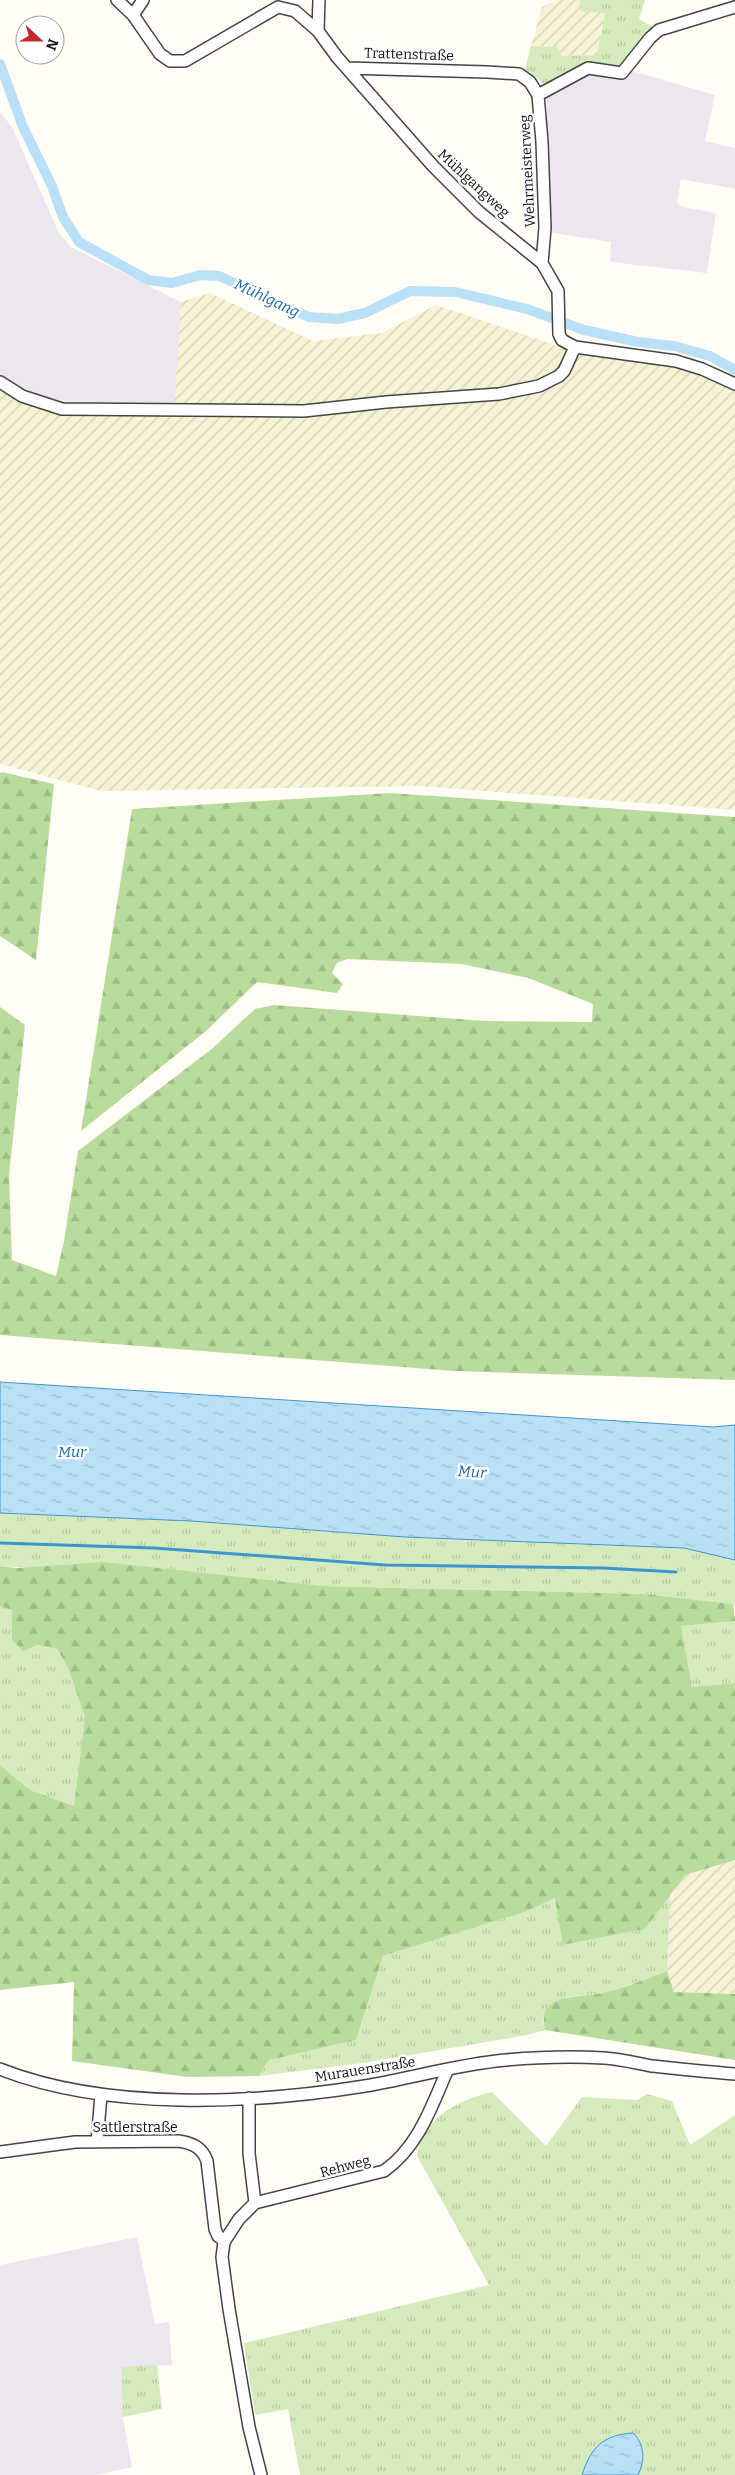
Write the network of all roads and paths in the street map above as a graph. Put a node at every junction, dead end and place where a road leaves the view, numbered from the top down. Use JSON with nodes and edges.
{"nodes":[{"id":1,"x":117,"y":0,"type":"edge"},
{"id":2,"x":142,"y":0,"type":"edge"},
{"id":3,"x":289,"y":0,"type":"edge"},
{"id":4,"x":319,"y":0,"type":"edge"},
{"id":5,"x":278,"y":7,"type":"junction"},
{"id":6,"x":735,"y":7,"type":"edge"},
{"id":7,"x":133,"y":15,"type":"junction"},
{"id":8,"x":318,"y":31,"type":"junction"},
{"id":9,"x":347,"y":68,"type":"junction"},
{"id":10,"x":538,"y":95,"type":"junction"},
{"id":11,"x":542,"y":263,"type":"junction"},
{"id":12,"x":575,"y":347,"type":"junction"},
{"id":13,"x":0,"y":382,"type":"edge"},
{"id":14,"x":735,"y":384,"type":"edge"},
{"id":15,"x":0,"y":2070,"type":"edge"},
{"id":16,"x":447,"y":2071,"type":"junction"},
{"id":17,"x":735,"y":2074,"type":"edge"},
{"id":18,"x":101,"y":2095,"type":"junction"},
{"id":19,"x":248,"y":2098,"type":"junction"},
{"id":20,"x":97,"y":2142,"type":"junction"},
{"id":21,"x":0,"y":2152,"type":"edge"},
{"id":22,"x":255,"y":2203,"type":"junction"},
{"id":23,"x":225,"y":2241,"type":"junction"},
{"id":24,"x":261,"y":2475,"type":"edge"}],
"edges":[{"from":1,"to":7,"type":"street"},
{"from":2,"to":7,"type":"street"},
{"from":3,"to":5,"type":"street"},
{"from":4,"to":8,"type":"street"},
{"from":5,"to":7,"type":"street"},
{"from":5,"to":8,"type":"street","name":"Trattenstraße"},
{"from":6,"to":10,"type":"street","name":"Wehrmeisterweg"},
{"from":8,"to":9,"type":"street","name":"Trattenstraße"},
{"from":9,"to":10,"type":"street","name":"Trattenstraße"},
{"from":9,"to":11,"type":"street","name":"Mühlgangweg"},
{"from":10,"to":11,"type":"street","name":"Wehrmeisterweg"},
{"from":11,"to":12,"type":"street","name":"Mühlgangweg"},
{"from":12,"to":13,"type":"street"},
{"from":12,"to":14,"type":"street"},
{"from":15,"to":18,"type":"street","name":"Murauenstraße"},
{"from":16,"to":17,"type":"street","name":"Murauenstraße"},
{"from":16,"to":19,"type":"street","name":"Murauenstraße"},
{"from":16,"to":22,"type":"street","name":"Rehweg"},
{"from":18,"to":19,"type":"street","name":"Murauenstraße"},
{"from":18,"to":20,"type":"street"},
{"from":19,"to":22,"type":"street"},
{"from":20,"to":21,"type":"street","name":"Sattlerstraße"},
{"from":20,"to":23,"type":"street","name":"Sattlerstraße"},
{"from":22,"to":23,"type":"street"},
{"from":23,"to":24,"type":"street","name":"Sattlerstraße"}]}
